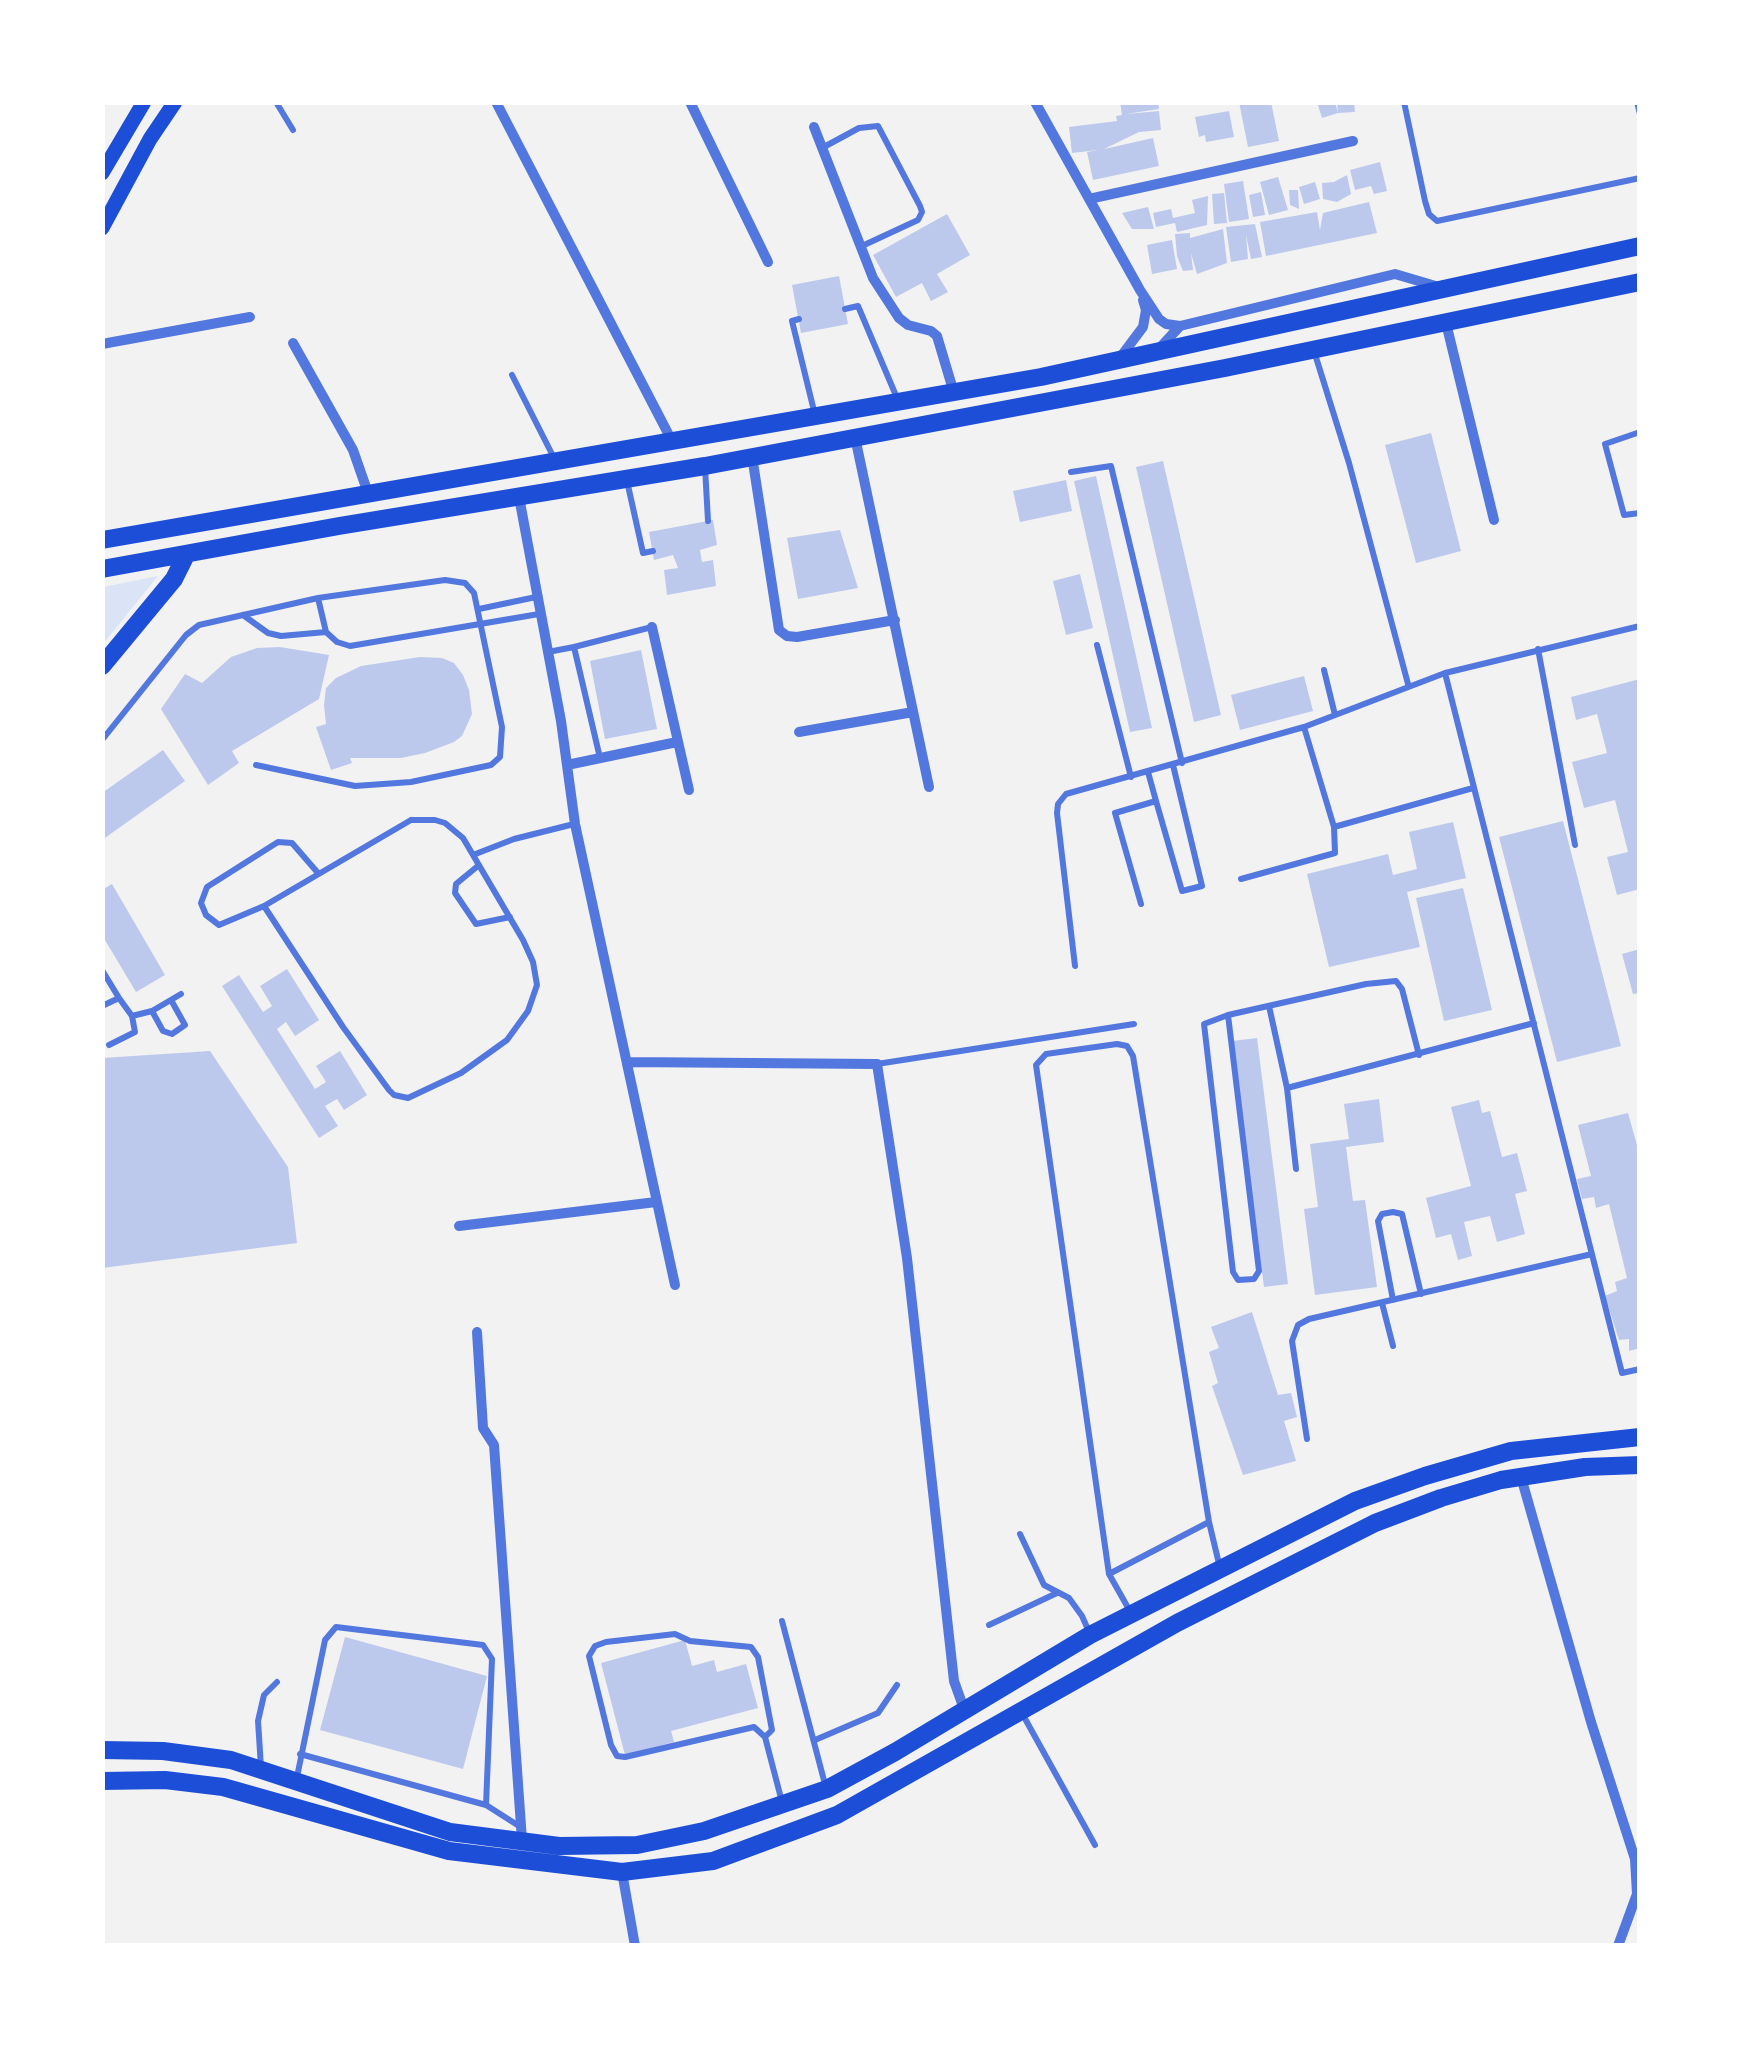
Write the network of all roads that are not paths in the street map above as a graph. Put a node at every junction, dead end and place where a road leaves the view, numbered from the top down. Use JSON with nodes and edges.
{"nodes":[{"id":1,"x":144,"y":102,"type":"edge"},
{"id":2,"x":175,"y":102,"type":"edge"},
{"id":3,"x":276,"y":102,"type":"edge"},
{"id":4,"x":496,"y":102,"type":"edge"},
{"id":5,"x":690,"y":102,"type":"edge"},
{"id":6,"x":1035,"y":102,"type":"edge"},
{"id":7,"x":1404,"y":102,"type":"edge"},
{"id":8,"x":1636,"y":102,"type":"edge"},
{"id":9,"x":1640,"y":114,"type":"edge"},
{"id":10,"x":814,"y":127,"type":"dead end"},
{"id":11,"x":292,"y":130,"type":"dead end"},
{"id":12,"x":1353,"y":141,"type":"dead end"},
{"id":13,"x":822,"y":148,"type":"junction"},
{"id":14,"x":107,"y":150,"type":"edge"},
{"id":15,"x":102,"y":173,"type":"edge"},
{"id":16,"x":1640,"y":178,"type":"edge"},
{"id":17,"x":1089,"y":200,"type":"junction"},
{"id":18,"x":102,"y":228,"type":"edge"},
{"id":19,"x":1639,"y":246,"type":"edge"},
{"id":20,"x":860,"y":247,"type":"junction"},
{"id":21,"x":768,"y":262,"type":"dead end"},
{"id":22,"x":1640,"y":282,"type":"edge"},
{"id":23,"x":1443,"y":288,"type":"junction"},
{"id":24,"x":1140,"y":290,"type":"junction"},
{"id":25,"x":845,"y":309,"type":"dead end"},
{"id":26,"x":250,"y":317,"type":"dead end"},
{"id":27,"x":799,"y":319,"type":"dead end"},
{"id":28,"x":1446,"y":323,"type":"junction"},
{"id":29,"x":1180,"y":326,"type":"junction"},
{"id":30,"x":293,"y":343,"type":"dead end"},
{"id":31,"x":102,"y":344,"type":"edge"},
{"id":32,"x":1314,"y":350,"type":"junction"},
{"id":33,"x":1156,"y":352,"type":"junction"},
{"id":34,"x":1117,"y":361,"type":"junction"},
{"id":35,"x":512,"y":375,"type":"dead end"},
{"id":36,"x":954,"y":392,"type":"junction"},
{"id":37,"x":898,"y":402,"type":"junction"},
{"id":38,"x":816,"y":416,"type":"junction"},
{"id":39,"x":1640,"y":432,"type":"edge"},
{"id":40,"x":854,"y":436,"type":"junction"},
{"id":41,"x":672,"y":441,"type":"junction"},
{"id":42,"x":752,"y":456,"type":"junction"},
{"id":43,"x":556,"y":461,"type":"junction"},
{"id":44,"x":705,"y":466,"type":"junction"},
{"id":45,"x":1071,"y":472,"type":"dead end"},
{"id":46,"x":627,"y":480,"type":"junction"},
{"id":47,"x":368,"y":494,"type":"junction"},
{"id":48,"x":519,"y":498,"type":"junction"},
{"id":49,"x":1640,"y":513,"type":"edge"},
{"id":50,"x":1494,"y":520,"type":"dead end"},
{"id":51,"x":708,"y":521,"type":"dead end"},
{"id":52,"x":102,"y":528,"type":"edge"},
{"id":53,"x":134,"y":533,"type":"junction"},
{"id":54,"x":102,"y":540,"type":"edge"},
{"id":55,"x":652,"y":552,"type":"dead end"},
{"id":56,"x":186,"y":555,"type":"junction"},
{"id":57,"x":102,"y":570,"type":"edge"},
{"id":58,"x":536,"y":597,"type":"junction"},
{"id":59,"x":318,"y":598,"type":"junction"},
{"id":60,"x":479,"y":609,"type":"junction"},
{"id":61,"x":242,"y":614,"type":"junction"},
{"id":62,"x":539,"y":614,"type":"junction"},
{"id":63,"x":895,"y":620,"type":"junction"},
{"id":64,"x":483,"y":626,"type":"junction"},
{"id":65,"x":1640,"y":626,"type":"edge"},
{"id":66,"x":652,"y":627,"type":"joint"},
{"id":67,"x":326,"y":632,"type":"junction"},
{"id":68,"x":1097,"y":645,"type":"dead end"},
{"id":69,"x":574,"y":647,"type":"junction"},
{"id":70,"x":1538,"y":650,"type":"junction"},
{"id":71,"x":547,"y":653,"type":"junction"},
{"id":72,"x":102,"y":666,"type":"edge"},
{"id":73,"x":1324,"y":670,"type":"dead end"},
{"id":74,"x":1445,"y":673,"type":"junction"},
{"id":75,"x":1408,"y":684,"type":"junction"},
{"id":76,"x":913,"y":712,"type":"junction"},
{"id":77,"x":1334,"y":715,"type":"junction"},
{"id":78,"x":1304,"y":727,"type":"junction"},
{"id":79,"x":799,"y":732,"type":"dead end"},
{"id":80,"x":102,"y":740,"type":"edge"},
{"id":81,"x":677,"y":742,"type":"junction"},
{"id":82,"x":600,"y":758,"type":"junction"},
{"id":83,"x":1182,"y":763,"type":"junction"},
{"id":84,"x":256,"y":765,"type":"dead end"},
{"id":85,"x":568,"y":765,"type":"junction"},
{"id":86,"x":1172,"y":765,"type":"junction"},
{"id":87,"x":1148,"y":772,"type":"junction"},
{"id":88,"x":1131,"y":777,"type":"junction"},
{"id":89,"x":929,"y":787,"type":"dead end"},
{"id":90,"x":1474,"y":788,"type":"junction"},
{"id":91,"x":689,"y":790,"type":"dead end"},
{"id":92,"x":1156,"y":801,"type":"junction"},
{"id":93,"x":575,"y":824,"type":"junction"},
{"id":94,"x":1334,"y":827,"type":"junction"},
{"id":95,"x":1575,"y":845,"type":"dead end"},
{"id":96,"x":473,"y":855,"type":"junction"},
{"id":97,"x":480,"y":865,"type":"junction"},
{"id":98,"x":318,"y":874,"type":"junction"},
{"id":99,"x":1240,"y":879,"type":"dead end"},
{"id":100,"x":1140,"y":904,"type":"dead end"},
{"id":101,"x":264,"y":906,"type":"junction"},
{"id":102,"x":510,"y":917,"type":"junction"},
{"id":103,"x":1075,"y":966,"type":"dead end"},
{"id":104,"x":102,"y":970,"type":"edge"},
{"id":105,"x":181,"y":994,"type":"dead end"},
{"id":106,"x":118,"y":998,"type":"junction"},
{"id":107,"x":171,"y":1000,"type":"junction"},
{"id":108,"x":102,"y":1006,"type":"edge"},
{"id":109,"x":1269,"y":1006,"type":"junction"},
{"id":110,"x":152,"y":1010,"type":"junction"},
{"id":111,"x":132,"y":1016,"type":"junction"},
{"id":112,"x":1228,"y":1016,"type":"junction"},
{"id":113,"x":1534,"y":1023,"type":"junction"},
{"id":114,"x":1134,"y":1024,"type":"dead end"},
{"id":115,"x":109,"y":1045,"type":"dead end"},
{"id":116,"x":1419,"y":1055,"type":"junction"},
{"id":117,"x":626,"y":1062,"type":"junction"},
{"id":118,"x":877,"y":1064,"type":"junction"},
{"id":119,"x":1287,"y":1088,"type":"junction"},
{"id":120,"x":1296,"y":1169,"type":"dead end"},
{"id":121,"x":656,"y":1202,"type":"junction"},
{"id":122,"x":460,"y":1226,"type":"dead end"},
{"id":123,"x":1592,"y":1254,"type":"junction"},
{"id":124,"x":675,"y":1285,"type":"dead end"},
{"id":125,"x":1421,"y":1294,"type":"junction"},
{"id":126,"x":1394,"y":1300,"type":"junction"},
{"id":127,"x":1382,"y":1303,"type":"junction"},
{"id":128,"x":477,"y":1332,"type":"dead end"},
{"id":129,"x":1392,"y":1346,"type":"dead end"},
{"id":130,"x":1640,"y":1369,"type":"edge"},
{"id":131,"x":1640,"y":1437,"type":"edge"},
{"id":132,"x":1308,"y":1439,"type":"dead end"},
{"id":133,"x":1640,"y":1464,"type":"edge"},
{"id":134,"x":1520,"y":1478,"type":"junction"},
{"id":135,"x":1209,"y":1522,"type":"junction"},
{"id":136,"x":1020,"y":1534,"type":"dead end"},
{"id":137,"x":1220,"y":1569,"type":"junction"},
{"id":138,"x":1109,"y":1574,"type":"junction"},
{"id":139,"x":1058,"y":1593,"type":"junction"},
{"id":140,"x":1132,"y":1614,"type":"junction"},
{"id":141,"x":782,"y":1621,"type":"dead end"},
{"id":142,"x":989,"y":1625,"type":"dead end"},
{"id":143,"x":1090,"y":1635,"type":"junction"},
{"id":144,"x":277,"y":1682,"type":"dead end"},
{"id":145,"x":897,"y":1685,"type":"dead end"},
{"id":146,"x":964,"y":1710,"type":"junction"},
{"id":147,"x":1020,"y":1710,"type":"junction"},
{"id":148,"x":766,"y":1737,"type":"junction"},
{"id":149,"x":815,"y":1740,"type":"junction"},
{"id":150,"x":102,"y":1750,"type":"edge"},
{"id":151,"x":300,"y":1754,"type":"junction"},
{"id":152,"x":261,"y":1768,"type":"junction"},
{"id":153,"x":102,"y":1781,"type":"edge"},
{"id":154,"x":296,"y":1782,"type":"junction"},
{"id":155,"x":826,"y":1789,"type":"junction"},
{"id":156,"x":486,"y":1805,"type":"junction"},
{"id":157,"x":783,"y":1806,"type":"junction"},
{"id":158,"x":521,"y":1834,"type":"junction"},
{"id":159,"x":1095,"y":1845,"type":"dead end"},
{"id":160,"x":622,"y":1872,"type":"junction"},
{"id":161,"x":636,"y":1946,"type":"edge"},
{"id":162,"x":1618,"y":1946,"type":"edge"}],
"edges":[{"from":1,"to":14,"type":"main road"},
{"from":2,"to":18,"type":"main road"},
{"from":3,"to":11,"type":"lane"},
{"from":4,"to":41,"type":"street"},
{"from":5,"to":21,"type":"street"},
{"from":6,"to":17,"type":"street"},
{"from":7,"to":16,"type":"lane"},
{"from":8,"to":9,"type":"lane"},
{"from":10,"to":13,"type":"street"},
{"from":12,"to":17,"type":"street"},
{"from":13,"to":20,"type":"street"},
{"from":13,"to":20,"type":"lane"},
{"from":14,"to":15,"type":"main road"},
{"from":17,"to":24,"type":"street"},
{"from":19,"to":23,"type":"main road"},
{"from":20,"to":36,"type":"street"},
{"from":22,"to":28,"type":"main road"},
{"from":23,"to":29,"type":"street"},
{"from":23,"to":33,"type":"main road"},
{"from":24,"to":29,"type":"street"},
{"from":24,"to":34,"type":"street"},
{"from":25,"to":37,"type":"lane"},
{"from":26,"to":31,"type":"street"},
{"from":27,"to":38,"type":"lane"},
{"from":28,"to":32,"type":"main road"},
{"from":28,"to":50,"type":"street"},
{"from":29,"to":33,"type":"street"},
{"from":30,"to":47,"type":"street"},
{"from":32,"to":40,"type":"main road"},
{"from":32,"to":75,"type":"lane"},
{"from":33,"to":34,"type":"main road"},
{"from":34,"to":36,"type":"main road"},
{"from":35,"to":43,"type":"lane"},
{"from":36,"to":37,"type":"main road"},
{"from":37,"to":38,"type":"main road"},
{"from":38,"to":41,"type":"main road"},
{"from":39,"to":49,"type":"lane"},
{"from":40,"to":42,"type":"main road"},
{"from":40,"to":63,"type":"street"},
{"from":41,"to":43,"type":"main road"},
{"from":42,"to":44,"type":"main road"},
{"from":42,"to":63,"type":"street"},
{"from":43,"to":47,"type":"main road"},
{"from":44,"to":46,"type":"main road"},
{"from":44,"to":51,"type":"lane"},
{"from":45,"to":83,"type":"lane"},
{"from":46,"to":48,"type":"main road"},
{"from":46,"to":55,"type":"lane"},
{"from":47,"to":53,"type":"main road"},
{"from":48,"to":56,"type":"main road"},
{"from":48,"to":58,"type":"street"},
{"from":52,"to":53,"type":"main road"},
{"from":53,"to":54,"type":"main road"},
{"from":56,"to":57,"type":"main road"},
{"from":56,"to":72,"type":"main road"},
{"from":58,"to":60,"type":"lane"},
{"from":58,"to":62,"type":"street"},
{"from":59,"to":60,"type":"lane"},
{"from":59,"to":61,"type":"lane"},
{"from":59,"to":67,"type":"lane"},
{"from":60,"to":64,"type":"lane"},
{"from":61,"to":67,"type":"lane"},
{"from":61,"to":80,"type":"lane"},
{"from":62,"to":64,"type":"lane"},
{"from":62,"to":71,"type":"street"},
{"from":63,"to":76,"type":"street"},
{"from":64,"to":67,"type":"lane"},
{"from":64,"to":84,"type":"lane"},
{"from":65,"to":70,"type":"lane"},
{"from":66,"to":69,"type":"lane"},
{"from":66,"to":81,"type":"street"},
{"from":68,"to":88,"type":"lane"},
{"from":69,"to":71,"type":"lane"},
{"from":69,"to":82,"type":"lane"},
{"from":70,"to":74,"type":"lane"},
{"from":70,"to":95,"type":"lane"},
{"from":71,"to":85,"type":"street"},
{"from":73,"to":77,"type":"lane"},
{"from":74,"to":75,"type":"lane"},
{"from":74,"to":90,"type":"lane"},
{"from":75,"to":77,"type":"lane"},
{"from":76,"to":79,"type":"street"},
{"from":76,"to":89,"type":"street"},
{"from":77,"to":78,"type":"lane"},
{"from":78,"to":83,"type":"lane"},
{"from":78,"to":94,"type":"lane"},
{"from":81,"to":82,"type":"street"},
{"from":81,"to":91,"type":"street"},
{"from":82,"to":85,"type":"street"},
{"from":83,"to":86,"type":"lane"},
{"from":85,"to":93,"type":"street"},
{"from":86,"to":87,"type":"lane"},
{"from":86,"to":92,"type":"lane"},
{"from":87,"to":88,"type":"lane"},
{"from":87,"to":92,"type":"lane"},
{"from":88,"to":103,"type":"lane"},
{"from":90,"to":94,"type":"lane"},
{"from":90,"to":113,"type":"lane"},
{"from":92,"to":100,"type":"lane"},
{"from":93,"to":96,"type":"lane"},
{"from":93,"to":117,"type":"street"},
{"from":94,"to":99,"type":"lane"},
{"from":96,"to":97,"type":"lane"},
{"from":96,"to":98,"type":"lane"},
{"from":97,"to":102,"type":"lane"},
{"from":97,"to":102,"type":"lane"},
{"from":98,"to":101,"type":"lane"},
{"from":98,"to":101,"type":"lane"},
{"from":101,"to":102,"type":"lane"},
{"from":104,"to":106,"type":"lane"},
{"from":105,"to":107,"type":"lane"},
{"from":106,"to":108,"type":"lane"},
{"from":106,"to":111,"type":"lane"},
{"from":107,"to":110,"type":"lane"},
{"from":107,"to":110,"type":"lane"},
{"from":109,"to":112,"type":"lane"},
{"from":109,"to":116,"type":"lane"},
{"from":109,"to":119,"type":"lane"},
{"from":110,"to":111,"type":"lane"},
{"from":111,"to":115,"type":"lane"},
{"from":112,"to":112,"type":"lane"},
{"from":113,"to":116,"type":"lane"},
{"from":113,"to":123,"type":"lane"},
{"from":114,"to":118,"type":"lane"},
{"from":116,"to":119,"type":"lane"},
{"from":117,"to":118,"type":"street"},
{"from":117,"to":121,"type":"street"},
{"from":118,"to":146,"type":"street"},
{"from":119,"to":120,"type":"lane"},
{"from":121,"to":122,"type":"street"},
{"from":121,"to":124,"type":"street"},
{"from":123,"to":125,"type":"lane"},
{"from":123,"to":130,"type":"lane"},
{"from":125,"to":126,"type":"lane"},
{"from":125,"to":126,"type":"lane"},
{"from":126,"to":127,"type":"lane"},
{"from":127,"to":129,"type":"lane"},
{"from":127,"to":132,"type":"lane"},
{"from":128,"to":158,"type":"street"},
{"from":131,"to":137,"type":"main road"},
{"from":133,"to":134,"type":"main road"},
{"from":134,"to":147,"type":"main road"},
{"from":134,"to":162,"type":"street"},
{"from":135,"to":137,"type":"lane"},
{"from":135,"to":138,"type":"lane"},
{"from":135,"to":138,"type":"lane"},
{"from":136,"to":139,"type":"lane"},
{"from":137,"to":140,"type":"main road"},
{"from":138,"to":140,"type":"lane"},
{"from":139,"to":142,"type":"lane"},
{"from":139,"to":143,"type":"lane"},
{"from":140,"to":143,"type":"main road"},
{"from":141,"to":149,"type":"lane"},
{"from":143,"to":146,"type":"main road"},
{"from":144,"to":152,"type":"lane"},
{"from":145,"to":149,"type":"lane"},
{"from":146,"to":155,"type":"main road"},
{"from":147,"to":159,"type":"lane"},
{"from":147,"to":160,"type":"main road"},
{"from":148,"to":148,"type":"lane"},
{"from":148,"to":157,"type":"lane"},
{"from":149,"to":155,"type":"lane"},
{"from":150,"to":152,"type":"main road"},
{"from":151,"to":154,"type":"lane"},
{"from":151,"to":156,"type":"lane"},
{"from":151,"to":156,"type":"lane"},
{"from":152,"to":154,"type":"main road"},
{"from":153,"to":160,"type":"main road"},
{"from":154,"to":158,"type":"main road"},
{"from":155,"to":157,"type":"main road"},
{"from":156,"to":158,"type":"lane"},
{"from":157,"to":158,"type":"main road"},
{"from":160,"to":161,"type":"street"}]}
